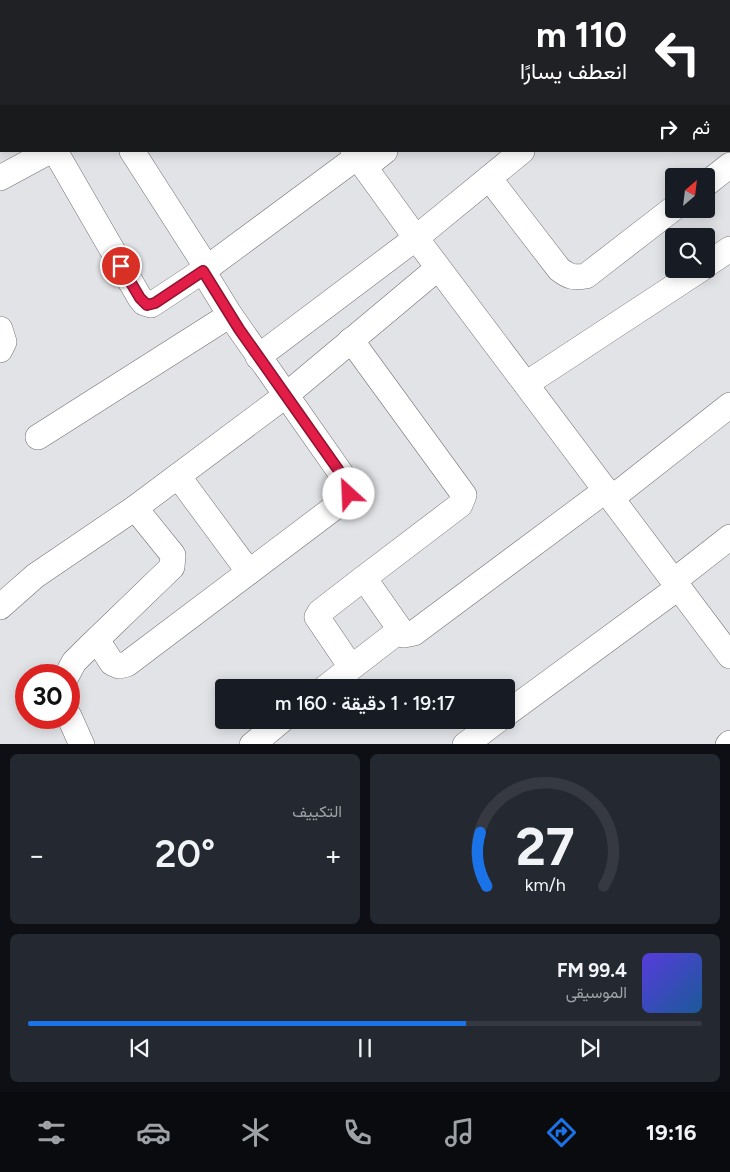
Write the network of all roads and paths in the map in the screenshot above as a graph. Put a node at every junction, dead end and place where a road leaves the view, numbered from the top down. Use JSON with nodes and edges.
{"nodes":[{"id":1,"x":48,"y":152,"type":"edge"},
{"id":2,"x":56,"y":152,"type":"edge"},
{"id":3,"x":133,"y":152,"type":"edge"},
{"id":4,"x":382,"y":152,"type":"edge"},
{"id":5,"x":521,"y":152,"type":"edge"},
{"id":6,"x":358,"y":159,"type":"edge"},
{"id":7,"x":730,"y":165,"type":"edge"},
{"id":8,"x":715,"y":177,"type":"edge"},
{"id":9,"x":0,"y":178,"type":"edge"},
{"id":10,"x":489,"y":178,"type":"junction"},
{"id":11,"x":665,"y":215,"type":"edge"},
{"id":12,"x":416,"y":238,"type":"junction"},
{"id":13,"x":730,"y":249,"type":"edge"},
{"id":14,"x":715,"y":259,"type":"edge"},
{"id":15,"x":438,"y":268,"type":"junction"},
{"id":16,"x":205,"y":270,"type":"junction"},
{"id":17,"x":687,"y":278,"type":"edge"},
{"id":18,"x":230,"y":315,"type":"junction"},
{"id":19,"x":0,"y":329,"type":"edge"},
{"id":20,"x":352,"y":340,"type":"junction"},
{"id":21,"x":0,"y":350,"type":"edge"},
{"id":22,"x":258,"y":357,"type":"junction"},
{"id":23,"x":526,"y":384,"type":"junction"},
{"id":24,"x":285,"y":396,"type":"junction"},
{"id":25,"x":730,"y":405,"type":"edge"},
{"id":26,"x":38,"y":438,"type":"dead end"},
{"id":27,"x":178,"y":476,"type":"junction"},
{"id":28,"x":609,"y":494,"type":"junction"},
{"id":29,"x":135,"y":508,"type":"junction"},
{"id":30,"x":730,"y":537,"type":"edge"},
{"id":31,"x":249,"y":572,"type":"junction"},
{"id":32,"x":364,"y":578,"type":"junction"},
{"id":33,"x":676,"y":584,"type":"junction"},
{"id":34,"x":0,"y":607,"type":"edge"},
{"id":35,"x":400,"y":630,"type":"junction"},
{"id":36,"x":97,"y":640,"type":"junction"},
{"id":37,"x":730,"y":656,"type":"edge"},
{"id":38,"x":73,"y":664,"type":"edge"},
{"id":39,"x":351,"y":667,"type":"junction"},
{"id":40,"x":336,"y":679,"type":"edge"},
{"id":41,"x":515,"y":707,"type":"edge"},
{"id":42,"x":75,"y":729,"type":"edge"},
{"id":43,"x":271,"y":729,"type":"edge"},
{"id":44,"x":486,"y":729,"type":"edge"},
{"id":45,"x":82,"y":744,"type":"edge"},
{"id":46,"x":252,"y":744,"type":"edge"},
{"id":47,"x":465,"y":744,"type":"edge"}],
"edges":[{"from":1,"to":9,"type":"street"},
{"from":2,"to":16,"type":"street"},
{"from":3,"to":16,"type":"street"},
{"from":4,"to":6,"type":"street"},
{"from":5,"to":10,"type":"street"},
{"from":6,"to":12,"type":"street"},
{"from":6,"to":16,"type":"street"},
{"from":7,"to":8,"type":"street"},
{"from":10,"to":11,"type":"street"},
{"from":10,"to":12,"type":"street"},
{"from":12,"to":15,"type":"street"},
{"from":12,"to":22,"type":"street"},
{"from":13,"to":14,"type":"street"},
{"from":15,"to":20,"type":"street"},
{"from":15,"to":23,"type":"street"},
{"from":16,"to":18,"type":"street"},
{"from":17,"to":23,"type":"street"},
{"from":18,"to":22,"type":"street"},
{"from":18,"to":26,"type":"street"},
{"from":19,"to":21,"type":"street"},
{"from":20,"to":24,"type":"street"},
{"from":20,"to":32,"type":"street"},
{"from":22,"to":24,"type":"street"},
{"from":23,"to":28,"type":"street"},
{"from":24,"to":27,"type":"street"},
{"from":24,"to":31,"type":"street"},
{"from":25,"to":28,"type":"street"},
{"from":27,"to":29,"type":"street"},
{"from":27,"to":31,"type":"street"},
{"from":28,"to":33,"type":"street"},
{"from":28,"to":35,"type":"street"},
{"from":29,"to":34,"type":"street"},
{"from":29,"to":36,"type":"street"},
{"from":30,"to":33,"type":"street"},
{"from":31,"to":36,"type":"street"},
{"from":32,"to":35,"type":"street"},
{"from":32,"to":39,"type":"street"},
{"from":33,"to":37,"type":"street"},
{"from":33,"to":41,"type":"street"},
{"from":35,"to":39,"type":"street"},
{"from":36,"to":38,"type":"street"},
{"from":39,"to":40,"type":"street"},
{"from":42,"to":45,"type":"street"},
{"from":43,"to":46,"type":"street"},
{"from":44,"to":47,"type":"street"}]}
